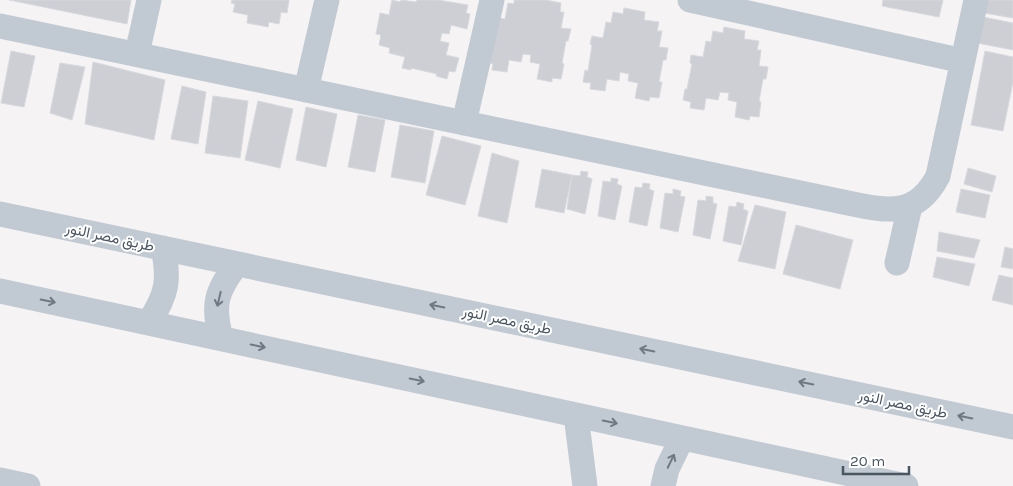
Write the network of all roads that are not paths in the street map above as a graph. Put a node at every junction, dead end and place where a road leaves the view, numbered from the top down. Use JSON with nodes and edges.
{"nodes":[{"id":1,"x":149,"y":0,"type":"edge"},
{"id":2,"x":327,"y":0,"type":"edge"},
{"id":3,"x":492,"y":0,"type":"edge"},
{"id":4,"x":690,"y":0,"type":"edge"},
{"id":5,"x":976,"y":0,"type":"edge"},
{"id":6,"x":0,"y":26,"type":"edge"},
{"id":7,"x":137,"y":54,"type":"junction"},
{"id":8,"x":963,"y":61,"type":"junction"},
{"id":9,"x":306,"y":90,"type":"junction"},
{"id":10,"x":464,"y":123,"type":"junction"},
{"id":11,"x":910,"y":206,"type":"junction"},
{"id":12,"x":0,"y":214,"type":"edge"},
{"id":13,"x":163,"y":248,"type":"junction"},
{"id":14,"x":897,"y":263,"type":"dead end"},
{"id":15,"x":237,"y":264,"type":"junction"},
{"id":16,"x":0,"y":291,"type":"edge"},
{"id":17,"x":149,"y":322,"type":"junction"},
{"id":18,"x":221,"y":338,"type":"junction"},
{"id":19,"x":576,"y":415,"type":"junction"},
{"id":20,"x":1013,"y":428,"type":"edge"},
{"id":21,"x":682,"y":438,"type":"junction"},
{"id":22,"x":0,"y":480,"type":"edge"},
{"id":23,"x":28,"y":486,"type":"edge"},
{"id":24,"x":585,"y":486,"type":"edge"},
{"id":25,"x":663,"y":486,"type":"edge"},
{"id":26,"x":906,"y":486,"type":"edge"}],
"edges":[{"from":1,"to":7,"type":"street"},
{"from":2,"to":9,"type":"street"},
{"from":3,"to":10,"type":"street"},
{"from":4,"to":8,"type":"street"},
{"from":5,"to":8,"type":"street"},
{"from":6,"to":7,"type":"street"},
{"from":7,"to":9,"type":"street"},
{"from":8,"to":11,"type":"street"},
{"from":9,"to":10,"type":"street"},
{"from":10,"to":11,"type":"street"},
{"from":11,"to":14,"type":"street"},
{"from":12,"to":13,"type":"street","name":"طريق مصر النور"},
{"from":13,"to":15,"type":"street","name":"طريق مصر النور"},
{"from":13,"to":17,"type":"street"},
{"from":15,"to":18,"type":"street","one_way":true},
{"from":20,"to":15,"type":"street","name":"طريق مصر النور","one_way":true},
{"from":16,"to":17,"type":"street","one_way":true},
{"from":17,"to":18,"type":"street"},
{"from":18,"to":19,"type":"street","one_way":true},
{"from":19,"to":21,"type":"street","one_way":true},
{"from":19,"to":24,"type":"street"},
{"from":25,"to":21,"type":"street","one_way":true},
{"from":21,"to":26,"type":"street"},
{"from":22,"to":23,"type":"street"}]}
